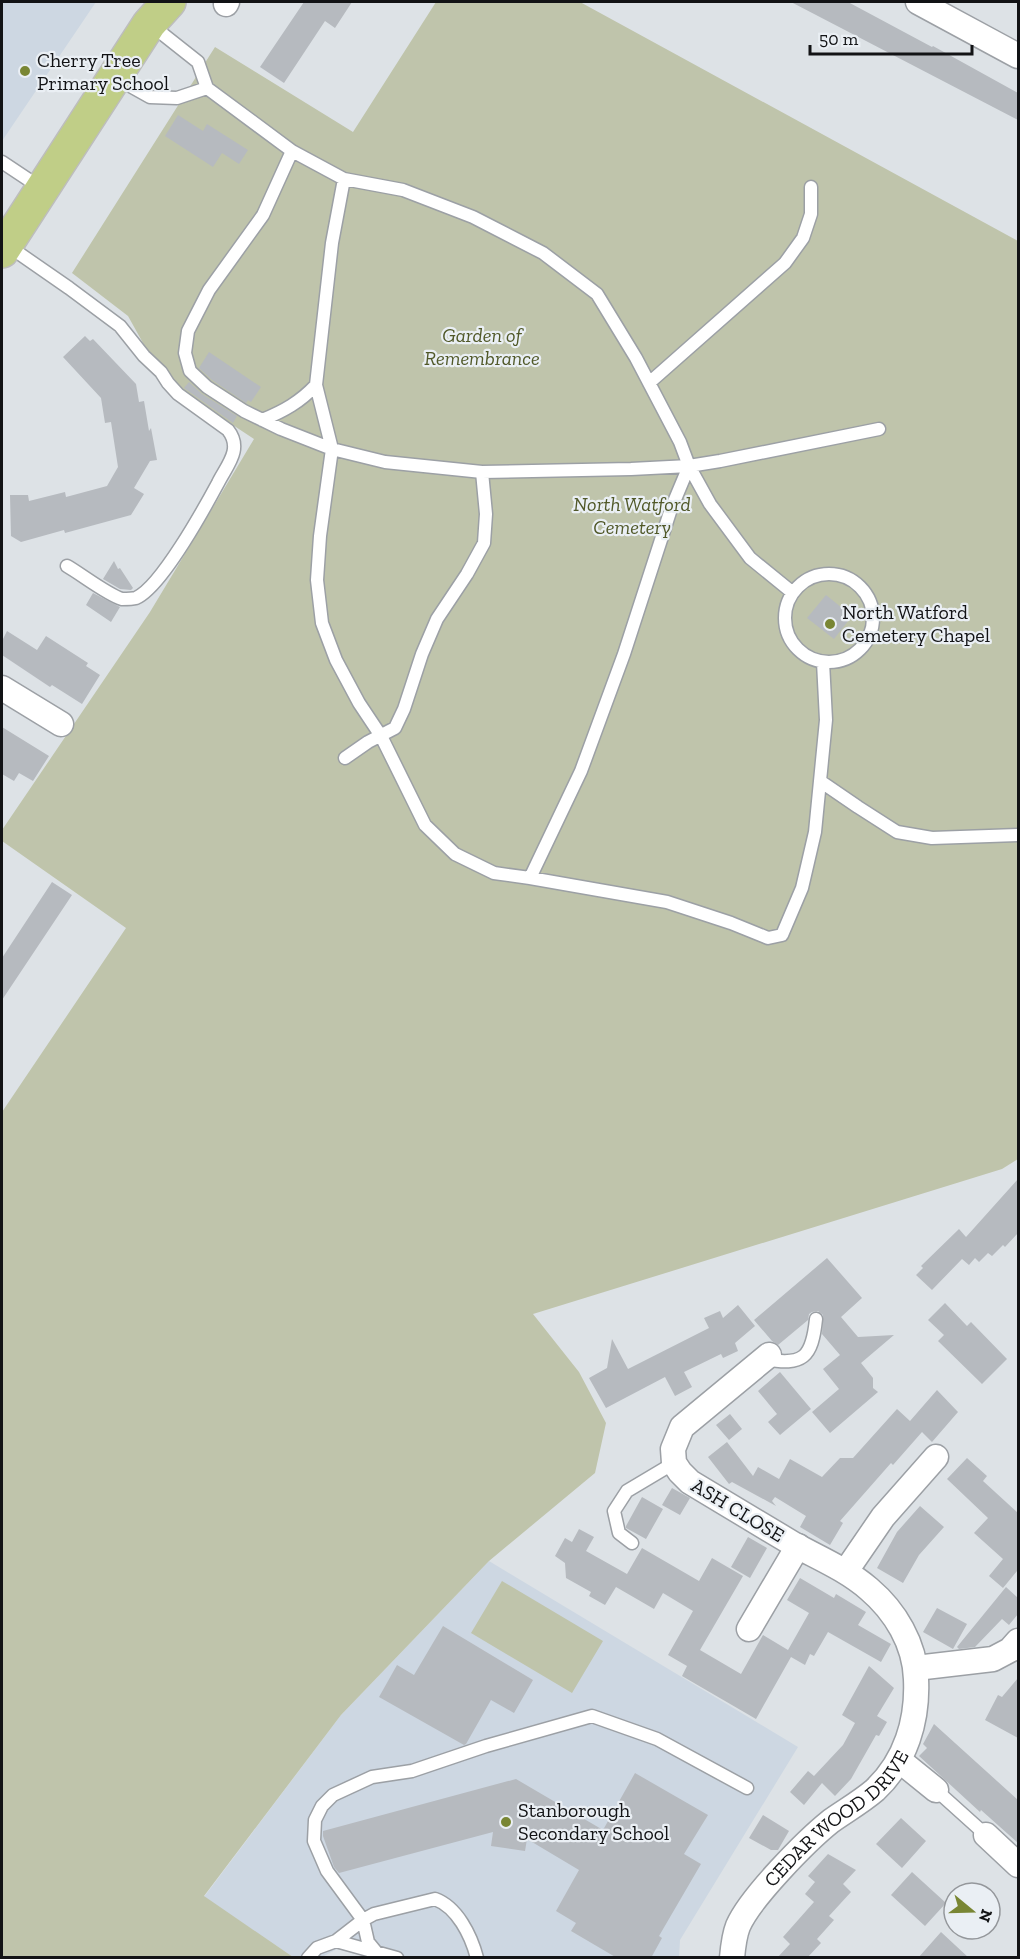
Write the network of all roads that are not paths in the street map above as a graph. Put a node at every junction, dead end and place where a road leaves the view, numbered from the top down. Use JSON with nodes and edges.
{"nodes":[{"id":1,"x":918,"y":2,"type":"edge"},
{"id":2,"x":159,"y":9,"type":"edge"},
{"id":3,"x":1018,"y":56,"type":"edge"},
{"id":4,"x":115,"y":77,"type":"junction"},
{"id":5,"x":207,"y":88,"type":"junction"},
{"id":6,"x":292,"y":151,"type":"junction"},
{"id":7,"x":2,"y":162,"type":"edge"},
{"id":8,"x":344,"y":179,"type":"junction"},
{"id":9,"x":811,"y":187,"type":"dead end"},
{"id":10,"x":42,"y":188,"type":"junction"},
{"id":11,"x":4,"y":248,"type":"edge"},
{"id":12,"x":649,"y":383,"type":"junction"},
{"id":13,"x":316,"y":385,"type":"junction"},
{"id":14,"x":262,"y":420,"type":"junction"},
{"id":15,"x":879,"y":429,"type":"dead end"},
{"id":16,"x":332,"y":449,"type":"junction"},
{"id":17,"x":689,"y":466,"type":"junction"},
{"id":18,"x":482,"y":472,"type":"junction"},
{"id":19,"x":67,"y":566,"type":"dead end"},
{"id":20,"x":793,"y":593,"type":"junction"},
{"id":21,"x":823,"y":662,"type":"junction"},
{"id":22,"x":2,"y":688,"type":"edge"},
{"id":23,"x":61,"y":724,"type":"dead end"},
{"id":24,"x":381,"y":736,"type":"junction"},
{"id":25,"x":345,"y":758,"type":"dead end"},
{"id":26,"x":820,"y":781,"type":"junction"},
{"id":27,"x":1018,"y":836,"type":"edge"},
{"id":28,"x":530,"y":878,"type":"junction"},
{"id":29,"x":816,"y":1319,"type":"dead end"},
{"id":30,"x":767,"y":1357,"type":"joint"},
{"id":31,"x":936,"y":1457,"type":"dead end"},
{"id":32,"x":674,"y":1463,"type":"junction"},
{"id":33,"x":632,"y":1543,"type":"dead end"},
{"id":34,"x":798,"y":1546,"type":"junction"},
{"id":35,"x":846,"y":1571,"type":"junction"},
{"id":36,"x":748,"y":1629,"type":"dead end"},
{"id":37,"x":1018,"y":1641,"type":"edge"},
{"id":38,"x":916,"y":1668,"type":"junction"},
{"id":39,"x":899,"y":1760,"type":"junction"},
{"id":40,"x":747,"y":1788,"type":"dead end"},
{"id":41,"x":936,"y":1790,"type":"joint"},
{"id":42,"x":986,"y":1835,"type":"joint"},
{"id":43,"x":1018,"y":1865,"type":"edge"},
{"id":44,"x":363,"y":1920,"type":"junction"},
{"id":45,"x":336,"y":1941,"type":"junction"},
{"id":46,"x":377,"y":1953,"type":"junction"},
{"id":47,"x":308,"y":1958,"type":"edge"},
{"id":48,"x":397,"y":1958,"type":"edge"},
{"id":49,"x":477,"y":1958,"type":"edge"},
{"id":50,"x":732,"y":1958,"type":"edge"}],
"edges":[{"from":1,"to":3,"type":"street"},
{"from":2,"to":4,"type":"highway"},
{"from":2,"to":5,"type":"lane"},
{"from":4,"to":5,"type":"lane"},
{"from":4,"to":10,"type":"highway"},
{"from":5,"to":6,"type":"lane"},
{"from":6,"to":8,"type":"lane"},
{"from":6,"to":14,"type":"lane"},
{"from":7,"to":10,"type":"lane"},
{"from":8,"to":12,"type":"lane"},
{"from":8,"to":13,"type":"lane"},
{"from":9,"to":12,"type":"lane"},
{"from":10,"to":11,"type":"highway"},
{"from":11,"to":19,"type":"lane"},
{"from":12,"to":17,"type":"lane"},
{"from":13,"to":14,"type":"lane"},
{"from":13,"to":16,"type":"lane"},
{"from":14,"to":16,"type":"lane"},
{"from":15,"to":17,"type":"lane"},
{"from":16,"to":18,"type":"lane"},
{"from":16,"to":24,"type":"lane"},
{"from":17,"to":18,"type":"lane"},
{"from":17,"to":20,"type":"lane"},
{"from":17,"to":28,"type":"lane"},
{"from":18,"to":24,"type":"lane"},
{"from":20,"to":21,"type":"lane"},
{"from":20,"to":21,"type":"lane"},
{"from":21,"to":26,"type":"lane"},
{"from":22,"to":23,"type":"street"},
{"from":24,"to":25,"type":"lane"},
{"from":24,"to":28,"type":"lane"},
{"from":26,"to":27,"type":"lane"},
{"from":26,"to":28,"type":"lane"},
{"from":29,"to":30,"type":"lane"},
{"from":30,"to":32,"type":"street","name":"ASH CLOSE"},
{"from":31,"to":35,"type":"street"},
{"from":32,"to":33,"type":"lane"},
{"from":32,"to":34,"type":"street","name":"ASH CLOSE"},
{"from":34,"to":35,"type":"street","name":"ASH CLOSE"},
{"from":34,"to":36,"type":"street"},
{"from":35,"to":38,"type":"street","name":"ASH CLOSE"},
{"from":37,"to":38,"type":"street"},
{"from":38,"to":39,"type":"street","name":"CEDAR WOOD DRIVE"},
{"from":39,"to":41,"type":"street"},
{"from":39,"to":50,"type":"street","name":"CEDAR WOOD DRIVE"},
{"from":40,"to":44,"type":"lane"},
{"from":41,"to":42,"type":"lane"},
{"from":42,"to":43,"type":"street"},
{"from":44,"to":45,"type":"lane"},
{"from":44,"to":46,"type":"lane"},
{"from":44,"to":49,"type":"lane"},
{"from":45,"to":46,"type":"lane"},
{"from":45,"to":47,"type":"lane"},
{"from":46,"to":48,"type":"lane"}]}
